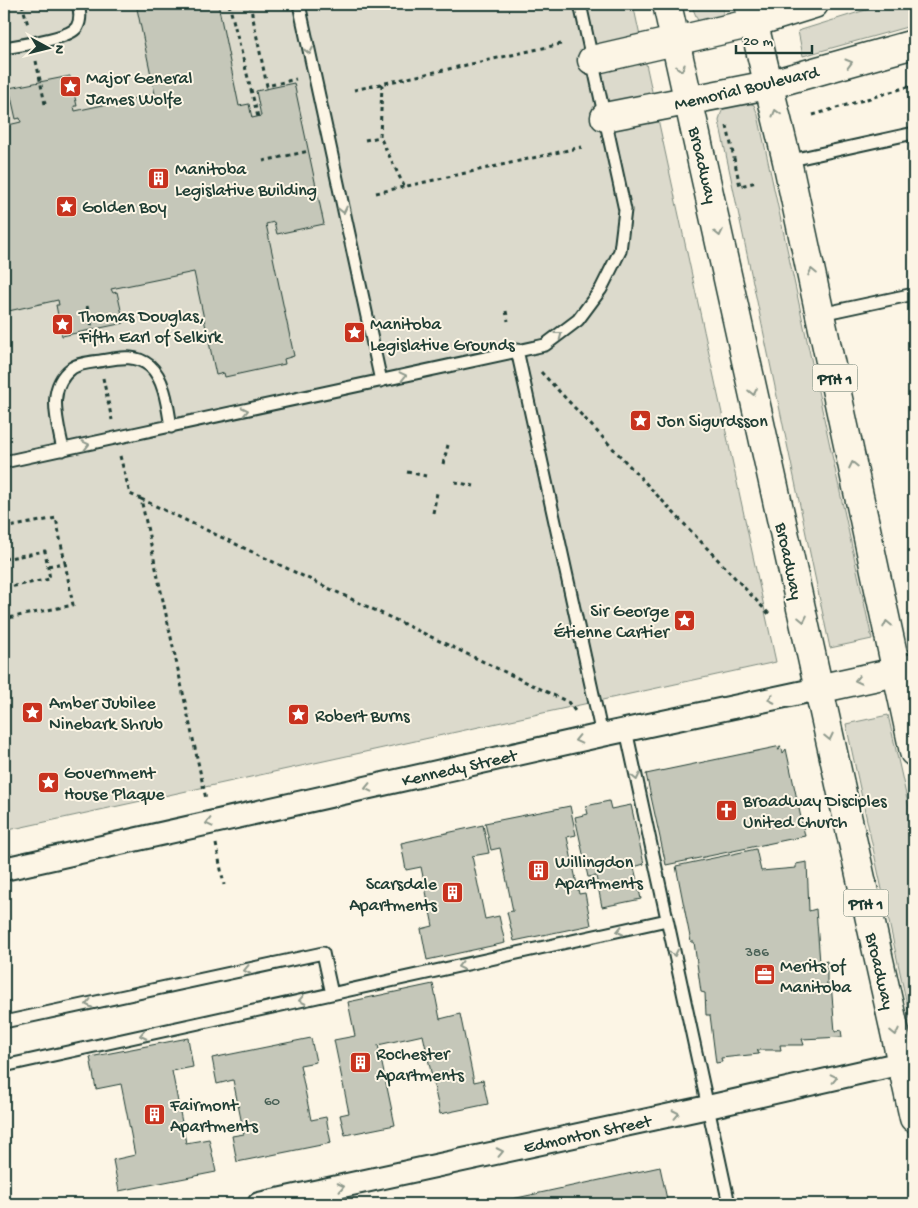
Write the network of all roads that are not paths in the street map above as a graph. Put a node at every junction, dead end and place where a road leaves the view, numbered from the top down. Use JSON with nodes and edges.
{"nodes":[{"id":1,"x":78,"y":4,"type":"edge"},
{"id":2,"x":299,"y":4,"type":"edge"},
{"id":3,"x":580,"y":4,"type":"edge"},
{"id":4,"x":667,"y":4,"type":"edge"},
{"id":5,"x":814,"y":4,"type":"edge"},
{"id":6,"x":751,"y":13,"type":"edge"},
{"id":7,"x":674,"y":42,"type":"junction"},
{"id":8,"x":914,"y":44,"type":"edge"},
{"id":9,"x":4,"y":48,"type":"edge"},
{"id":10,"x":592,"y":60,"type":"junction"},
{"id":11,"x":768,"y":85,"type":"junction"},
{"id":12,"x":689,"y":100,"type":"junction"},
{"id":13,"x":605,"y":117,"type":"junction"},
{"id":14,"x":914,"y":133,"type":"edge"},
{"id":15,"x":787,"y":161,"type":"junction"},
{"id":16,"x":914,"y":294,"type":"edge"},
{"id":17,"x":821,"y":314,"type":"junction"},
{"id":18,"x":517,"y":350,"type":"junction"},
{"id":19,"x":381,"y":381,"type":"junction"},
{"id":20,"x":171,"y":427,"type":"junction"},
{"id":21,"x":63,"y":450,"type":"junction"},
{"id":22,"x":4,"y":462,"type":"edge"},
{"id":23,"x":906,"y":670,"type":"edge"},
{"id":24,"x":818,"y":689,"type":"junction"},
{"id":25,"x":626,"y":730,"type":"junction"},
{"id":26,"x":602,"y":735,"type":"junction"},
{"id":27,"x":914,"y":752,"type":"edge"},
{"id":28,"x":4,"y":869,"type":"edge"},
{"id":29,"x":667,"y":920,"type":"junction"},
{"id":30,"x":332,"y":994,"type":"junction"},
{"id":31,"x":4,"y":1022,"type":"edge"},
{"id":32,"x":908,"y":1061,"type":"edge"},
{"id":33,"x":4,"y":1066,"type":"edge"},
{"id":34,"x":708,"y":1107,"type":"junction"},
{"id":35,"x":914,"y":1118,"type":"edge"},
{"id":36,"x":259,"y":1204,"type":"edge"},
{"id":37,"x":729,"y":1204,"type":"edge"}],
"edges":[{"from":1,"to":9,"type":"lane"},
{"from":2,"to":19,"type":"lane","one_way":true},
{"from":3,"to":10,"type":"lane"},
{"from":4,"to":7,"type":"main road","name":"Broadway","number":"PTH 1"},
{"from":5,"to":6,"type":"main road"},
{"from":6,"to":7,"type":"main road"},
{"from":6,"to":11,"type":"main road","number":"PTH 1"},
{"from":7,"to":10,"type":"main road"},
{"from":7,"to":12,"type":"main road","name":"Broadway","number":"PTH 1","one_way":true},
{"from":11,"to":8,"type":"main road","name":"Memorial Boulevard","one_way":true},
{"from":10,"to":13,"type":"lane"},
{"from":11,"to":12,"type":"main road","name":"Memorial Boulevard"},
{"from":15,"to":11,"type":"main road","number":"PTH 1","one_way":true},
{"from":12,"to":13,"type":"main road","name":"Memorial Boulevard"},
{"from":12,"to":24,"type":"main road","name":"Broadway","number":"PTH 1","one_way":true},
{"from":18,"to":13,"type":"lane","one_way":true},
{"from":14,"to":15,"type":"lane"},
{"from":17,"to":15,"type":"main road","number":"PTH 1","one_way":true},
{"from":16,"to":17,"type":"lane"},
{"from":23,"to":17,"type":"main road","number":"PTH 1","one_way":true},
{"from":19,"to":18,"type":"lane","one_way":true},
{"from":18,"to":26,"type":"lane"},
{"from":20,"to":19,"type":"lane","one_way":true},
{"from":21,"to":20,"type":"lane","one_way":true},
{"from":20,"to":21,"type":"lane"},
{"from":21,"to":22,"type":"lane"},
{"from":23,"to":24,"type":"main road","name":"Kennedy Street","one_way":true},
{"from":23,"to":27,"type":"main road","number":"PTH 1"},
{"from":24,"to":25,"type":"street","name":"Kennedy Street","one_way":true},
{"from":24,"to":32,"type":"main road","name":"Broadway","number":"PTH 1","one_way":true},
{"from":25,"to":26,"type":"street","name":"Kennedy Street"},
{"from":25,"to":29,"type":"lane","one_way":true},
{"from":26,"to":28,"type":"street","name":"Kennedy Street","one_way":true},
{"from":29,"to":30,"type":"lane","one_way":true},
{"from":29,"to":34,"type":"lane","one_way":true},
{"from":30,"to":31,"type":"lane","one_way":true},
{"from":30,"to":33,"type":"lane","one_way":true},
{"from":34,"to":32,"type":"street","name":"Edmonton Street","one_way":true},
{"from":32,"to":35,"type":"main road","name":"Broadway","number":"PTH 1"},
{"from":36,"to":34,"type":"street","name":"Edmonton Street","one_way":true},
{"from":34,"to":37,"type":"lane"}]}
